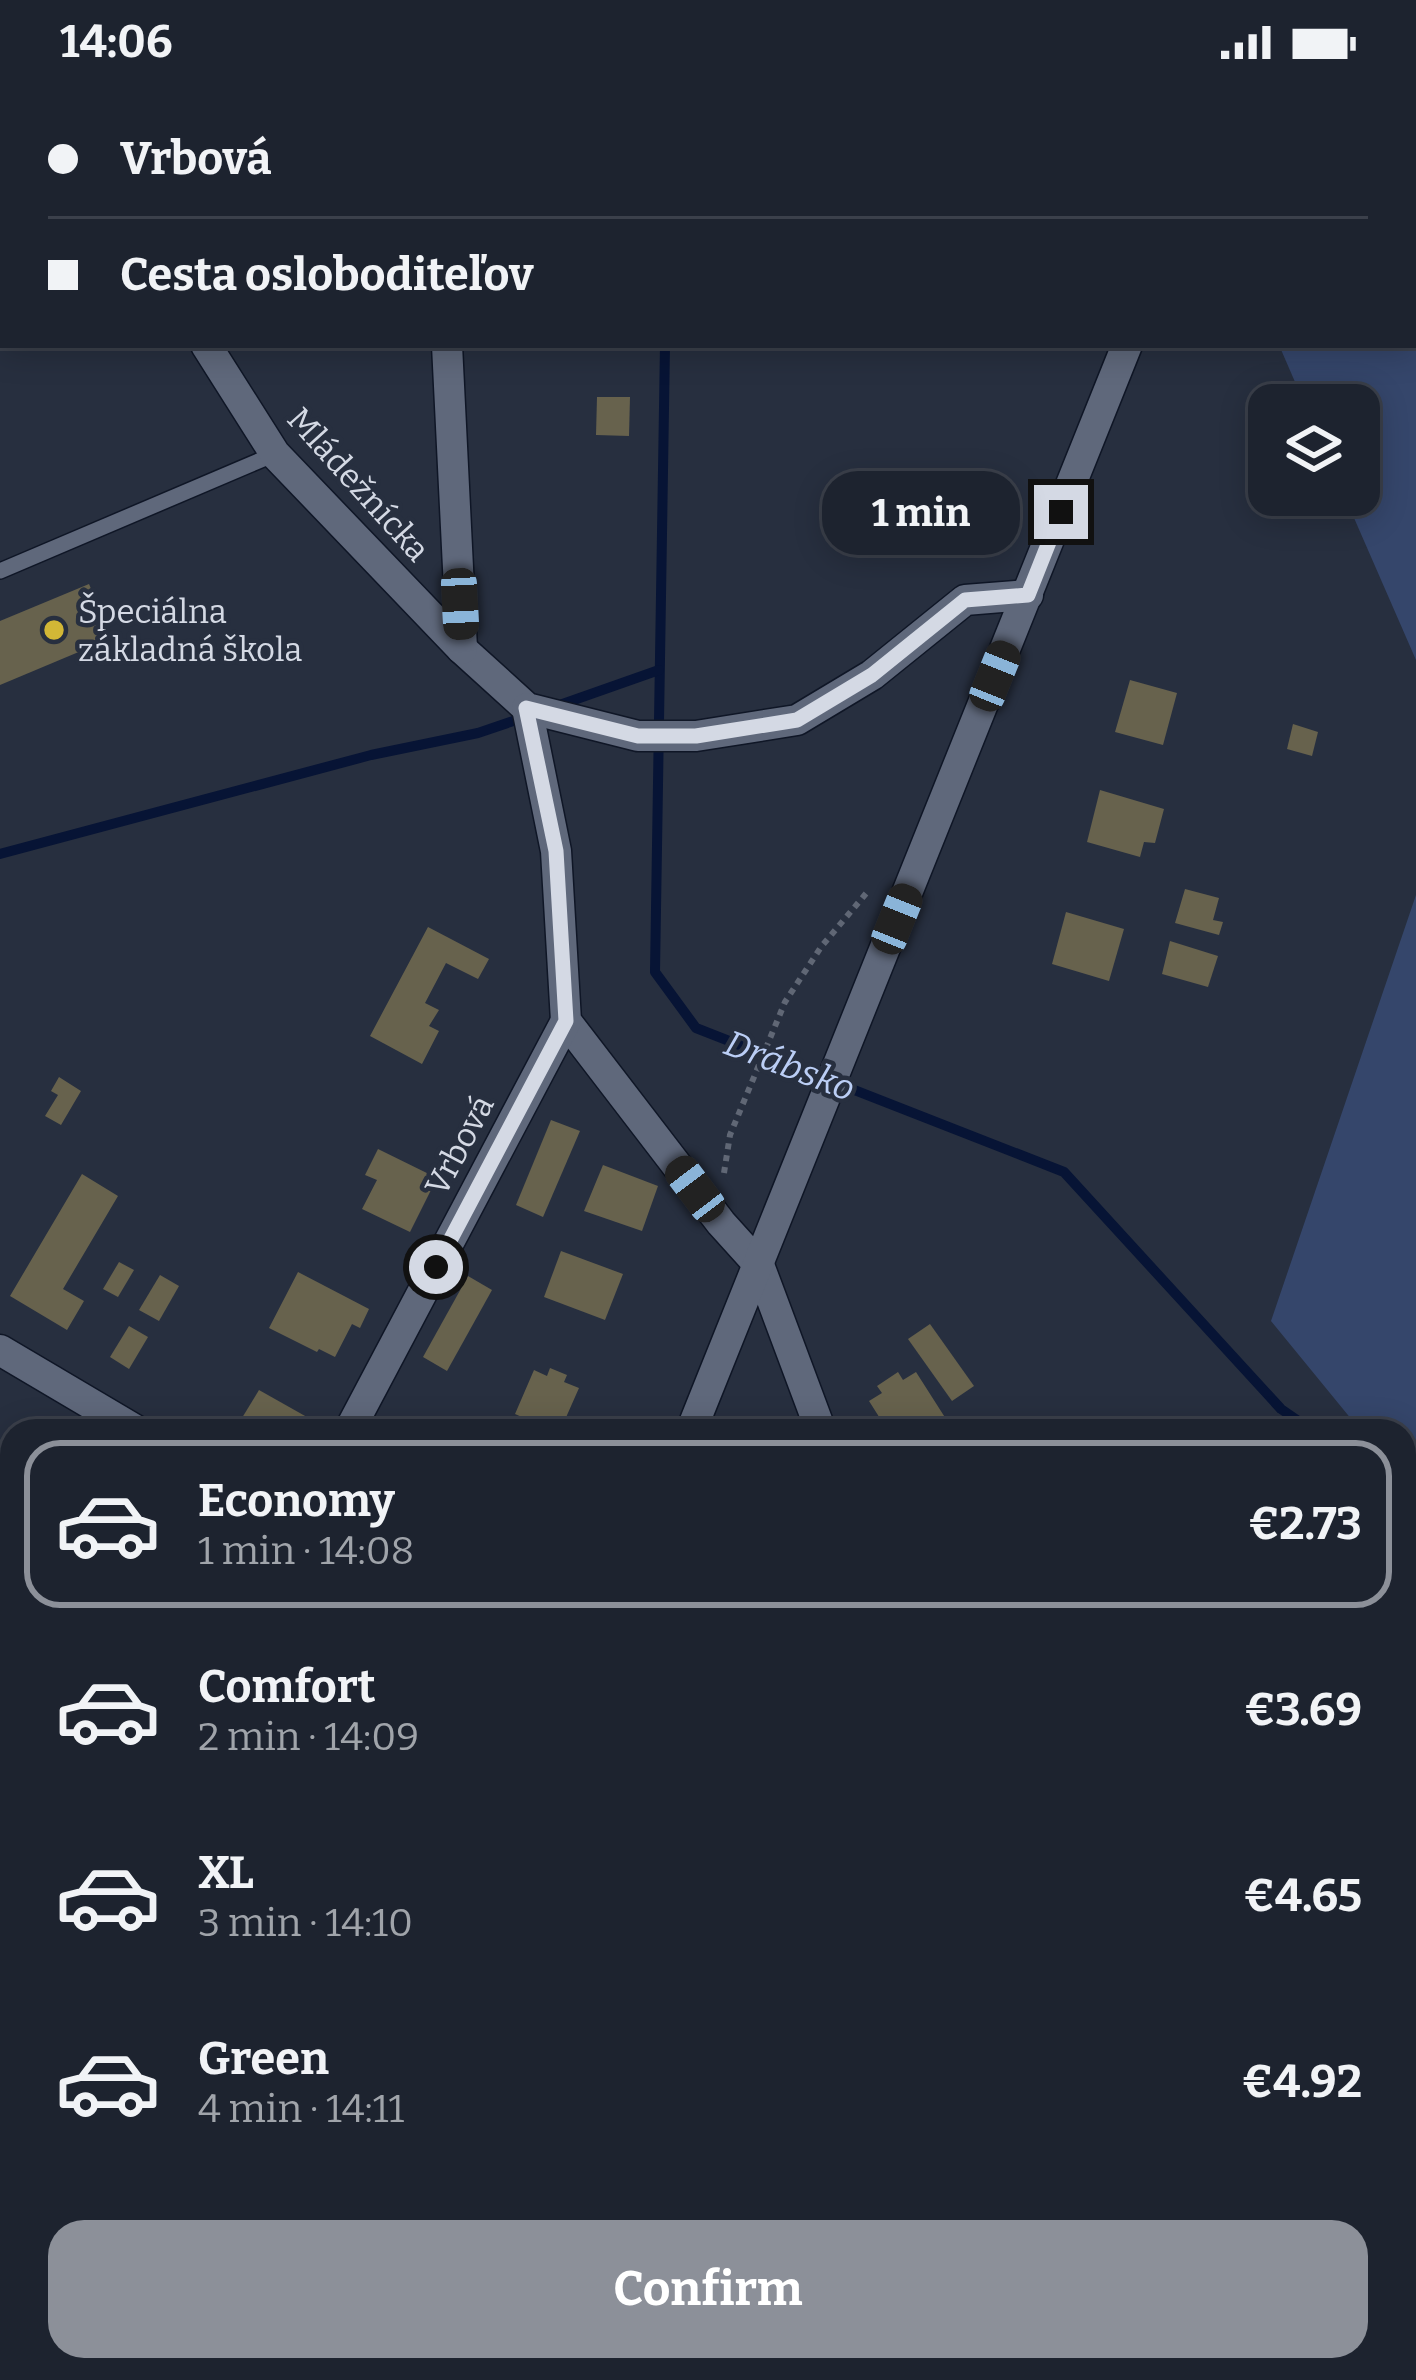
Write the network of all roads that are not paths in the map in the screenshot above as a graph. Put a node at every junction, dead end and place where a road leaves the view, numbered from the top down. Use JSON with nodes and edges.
{"nodes":[{"id":1,"x":208,"y":348,"type":"edge"},
{"id":2,"x":447,"y":348,"type":"edge"},
{"id":3,"x":1126,"y":348,"type":"edge"},
{"id":4,"x":275,"y":454,"type":"junction"},
{"id":5,"x":0,"y":571,"type":"edge"},
{"id":6,"x":1028,"y":595,"type":"junction"},
{"id":7,"x":462,"y":650,"type":"junction"},
{"id":8,"x":526,"y":708,"type":"junction"},
{"id":9,"x":566,"y":1021,"type":"junction"},
{"id":10,"x":759,"y":1265,"type":"junction"},
{"id":11,"x":0,"y":1350,"type":"edge"},
{"id":12,"x":116,"y":1419,"type":"edge"},
{"id":13,"x":355,"y":1419,"type":"edge"},
{"id":14,"x":696,"y":1419,"type":"edge"},
{"id":15,"x":817,"y":1419,"type":"edge"}],
"edges":[{"from":1,"to":4,"type":"street","name":"Mládežnícka"},
{"from":2,"to":7,"type":"street"},
{"from":3,"to":6,"type":"street"},
{"from":4,"to":5,"type":"lane"},
{"from":4,"to":7,"type":"street","name":"Mládežnícka"},
{"from":6,"to":8,"type":"street"},
{"from":6,"to":10,"type":"street"},
{"from":7,"to":8,"type":"street","name":"Mládežnícka"},
{"from":8,"to":9,"type":"street"},
{"from":9,"to":10,"type":"street"},
{"from":9,"to":13,"type":"street","name":"Vrbová"},
{"from":10,"to":14,"type":"street"},
{"from":10,"to":15,"type":"street"},
{"from":11,"to":12,"type":"street"}]}
